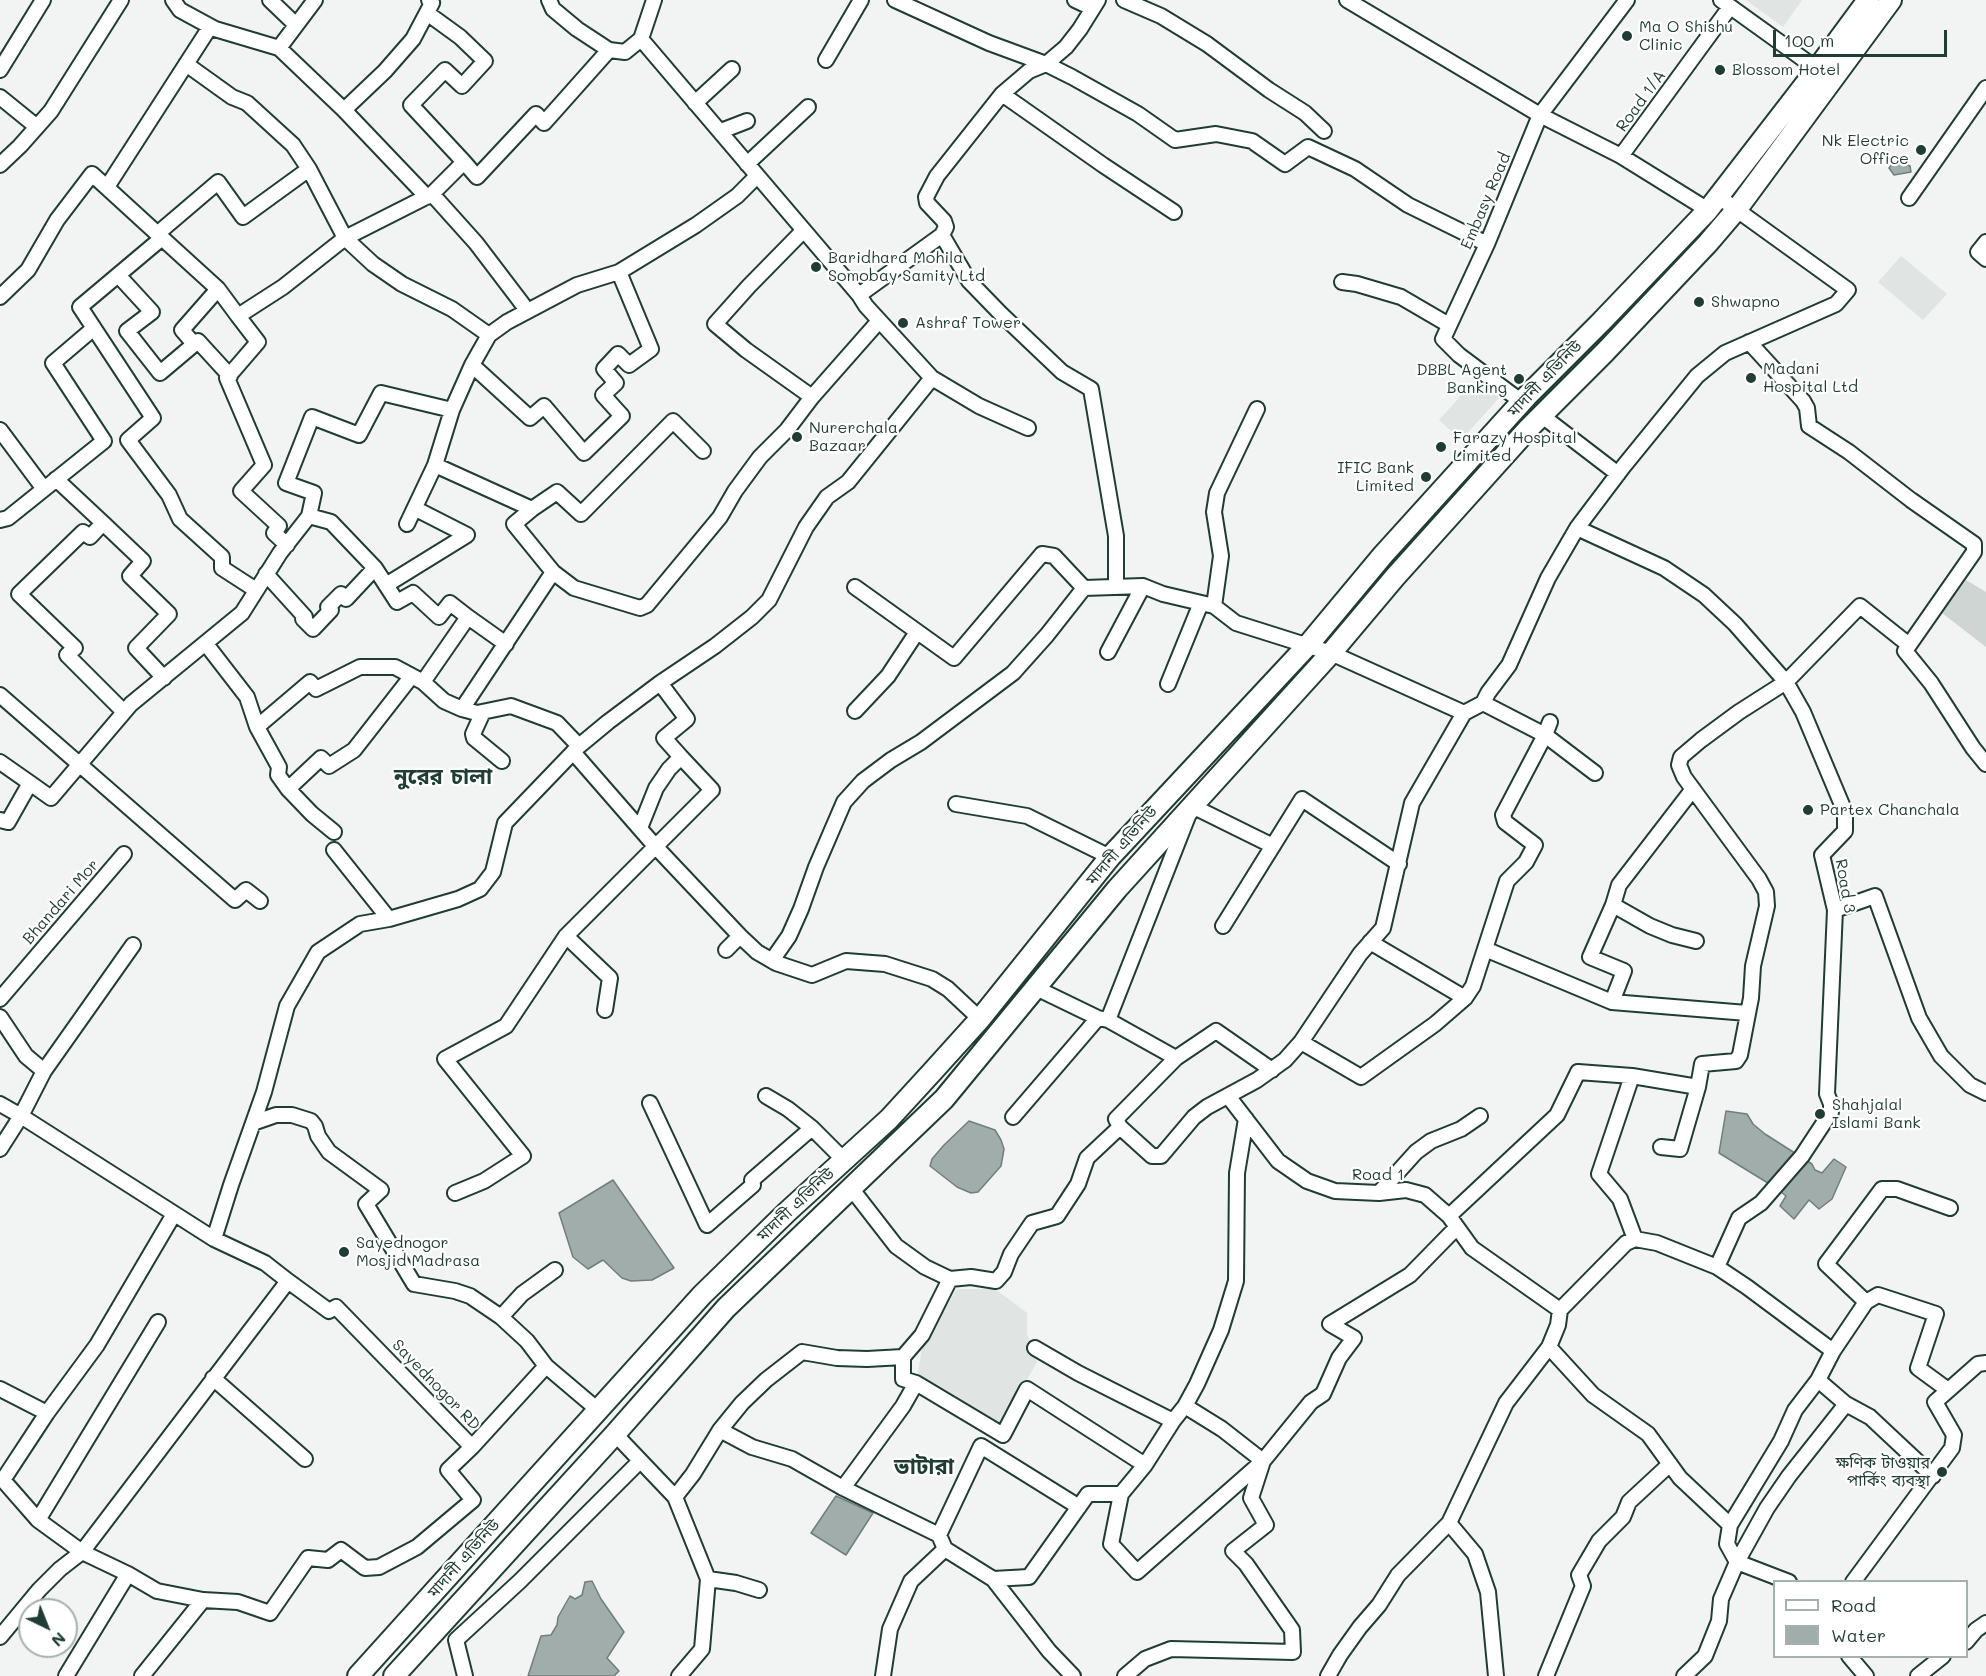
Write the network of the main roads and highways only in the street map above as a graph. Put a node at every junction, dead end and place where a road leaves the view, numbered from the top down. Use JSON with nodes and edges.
{"nodes":[{"id":1,"x":1868,"y":0,"type":"edge"},
{"id":2,"x":1891,"y":0,"type":"edge"},
{"id":3,"x":598,"y":1410,"type":"junction"},
{"id":4,"x":615,"y":1434,"type":"junction"},
{"id":5,"x":358,"y":1676,"type":"edge"},
{"id":6,"x":394,"y":1676,"type":"edge"}],
"edges":[{"from":1,"to":3,"type":"main road","name":"মাদানী এভিনিউ"},
{"from":2,"to":4,"type":"main road","name":"মাদানী এভিনিউ"},
{"from":3,"to":4,"type":"main road"},
{"from":3,"to":5,"type":"main road","name":"মাদানী এভিনিউ"},
{"from":4,"to":6,"type":"main road","name":"মাদানী এভিনিউ"}]}
